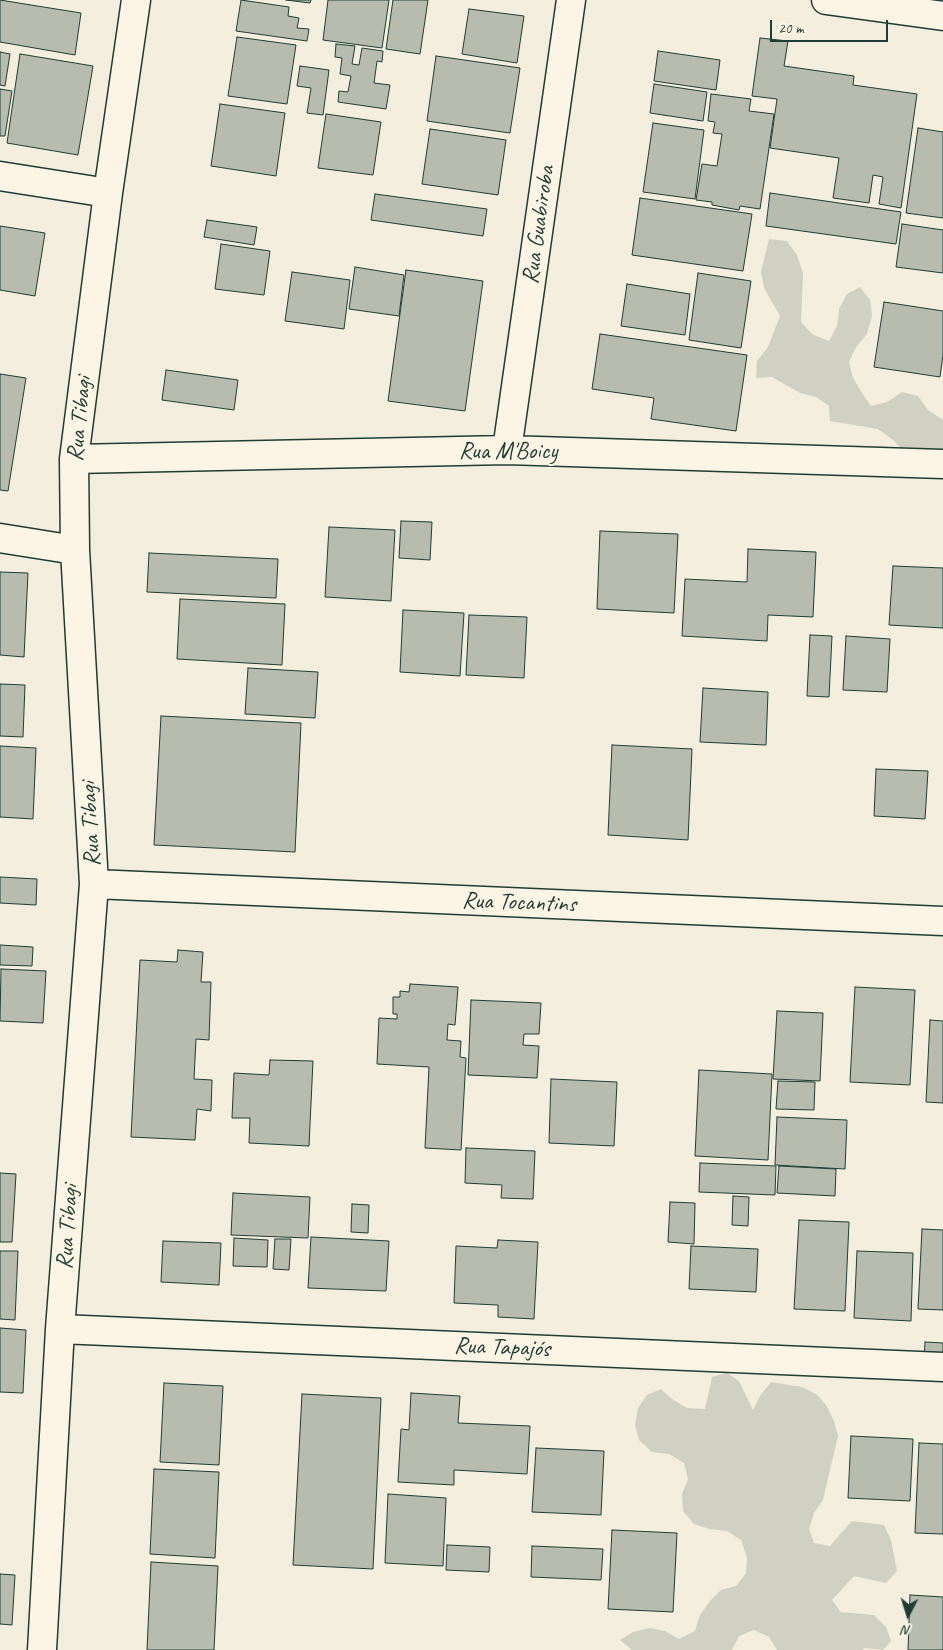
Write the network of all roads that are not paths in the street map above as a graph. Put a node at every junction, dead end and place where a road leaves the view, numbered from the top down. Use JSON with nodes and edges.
{"nodes":[{"id":1,"x":136,"y":0,"type":"edge"},
{"id":2,"x":571,"y":0,"type":"edge"},
{"id":3,"x":826,"y":0,"type":"edge"},
{"id":4,"x":943,"y":16,"type":"edge"},
{"id":5,"x":0,"y":176,"type":"edge"},
{"id":6,"x":108,"y":193,"type":"junction"},
{"id":7,"x":508,"y":450,"type":"junction"},
{"id":8,"x":74,"y":459,"type":"junction"},
{"id":9,"x":943,"y":464,"type":"edge"},
{"id":10,"x":0,"y":538,"type":"edge"},
{"id":11,"x":75,"y":550,"type":"junction"},
{"id":12,"x":94,"y":884,"type":"junction"},
{"id":13,"x":943,"y":921,"type":"edge"},
{"id":14,"x":60,"y":1329,"type":"junction"},
{"id":15,"x":943,"y":1367,"type":"edge"},
{"id":16,"x":42,"y":1650,"type":"edge"}],
"edges":[{"from":1,"to":6,"type":"street","name":"Rua Tibagi"},
{"from":2,"to":7,"type":"street","name":"Rua Guabiroba"},
{"from":3,"to":4,"type":"street"},
{"from":5,"to":6,"type":"street"},
{"from":6,"to":8,"type":"street","name":"Rua Tibagi"},
{"from":7,"to":8,"type":"street","name":"Rua M'Boicy"},
{"from":7,"to":9,"type":"street","name":"Rua M'Boicy"},
{"from":8,"to":11,"type":"street","name":"Rua Tibagi"},
{"from":10,"to":11,"type":"street"},
{"from":11,"to":12,"type":"street","name":"Rua Tibagi"},
{"from":12,"to":13,"type":"street","name":"Rua Tocantins"},
{"from":12,"to":14,"type":"street","name":"Rua Tibagi"},
{"from":14,"to":15,"type":"street","name":"Rua Tapajós"},
{"from":14,"to":16,"type":"street","name":"Rua Tibagi"}]}
